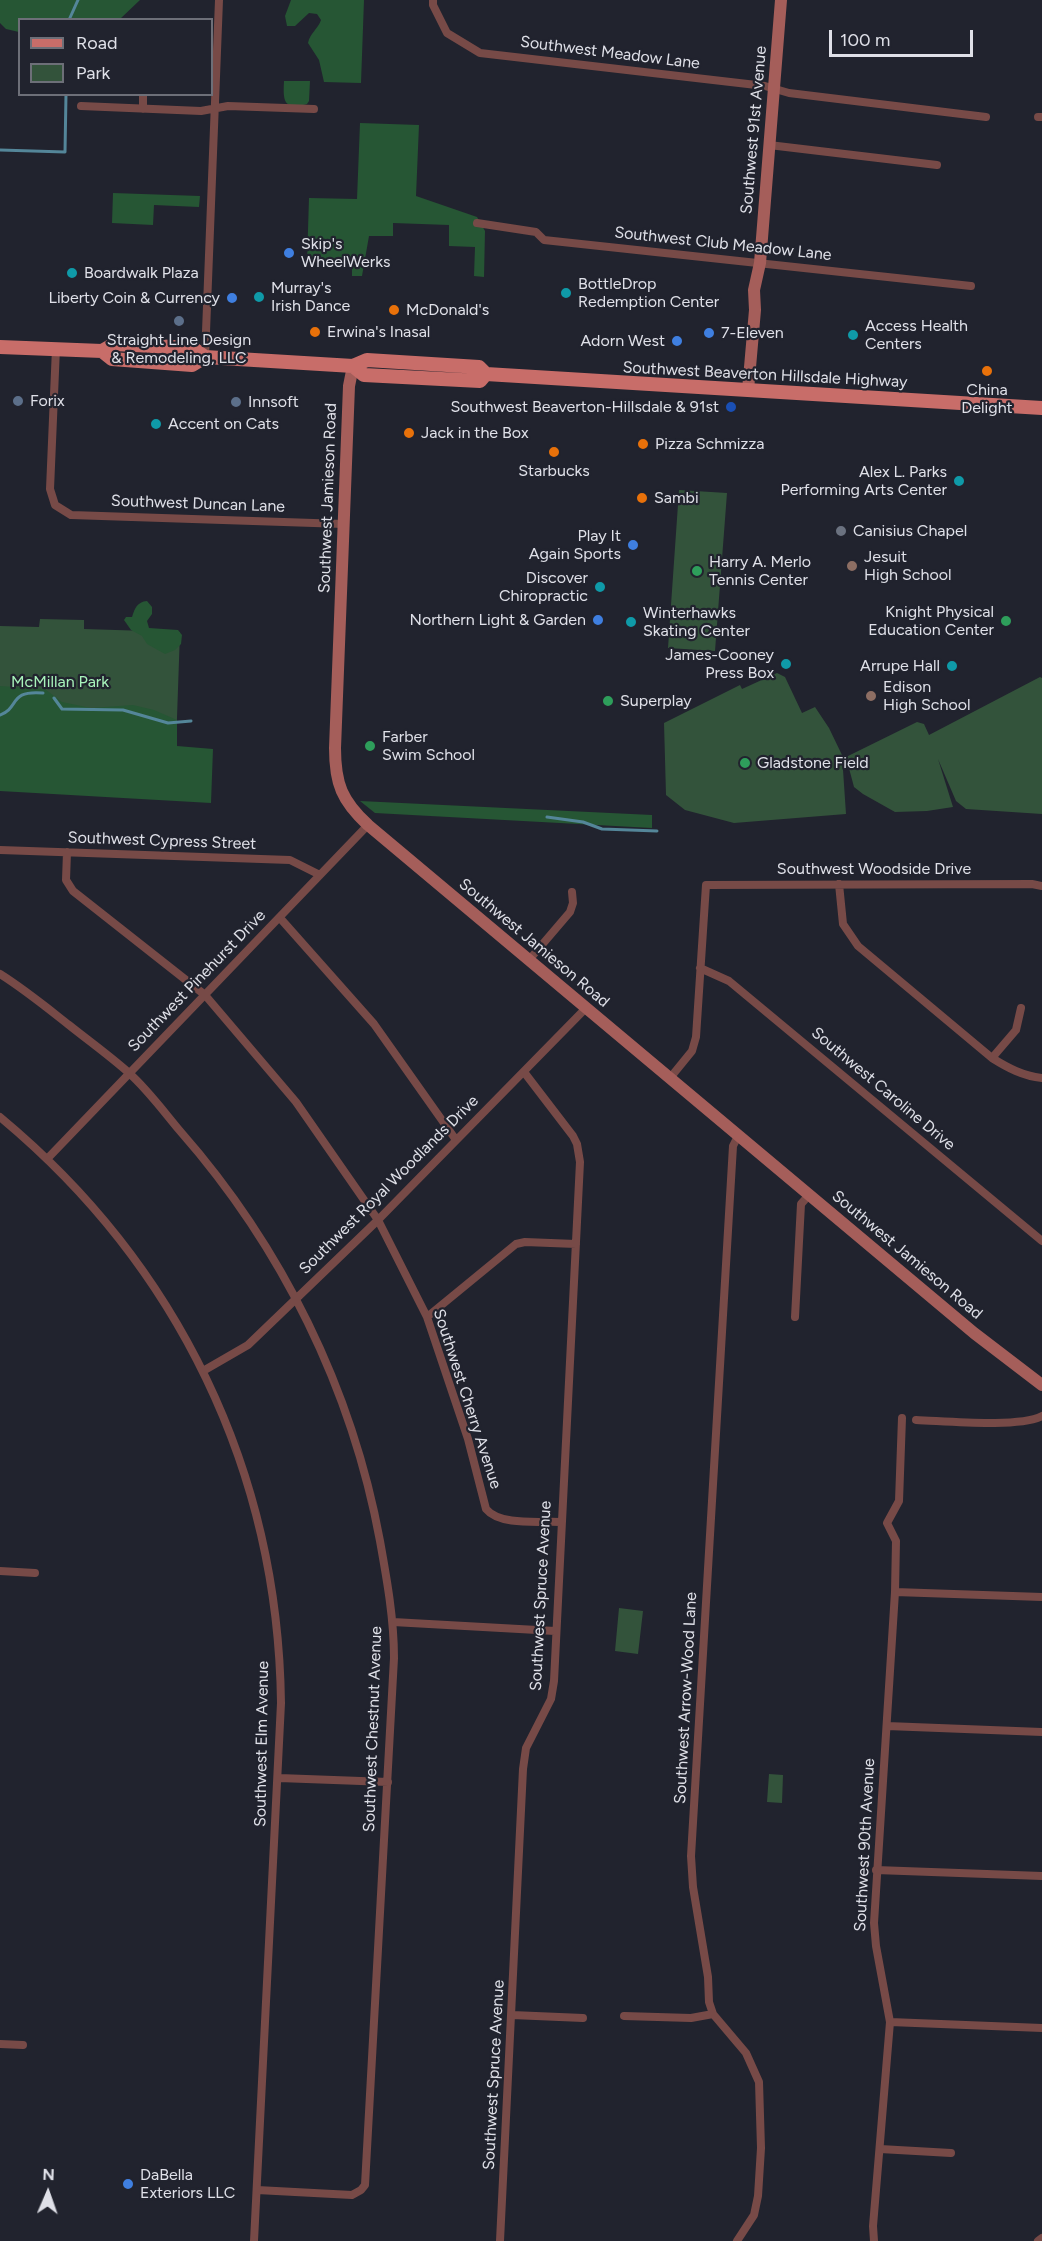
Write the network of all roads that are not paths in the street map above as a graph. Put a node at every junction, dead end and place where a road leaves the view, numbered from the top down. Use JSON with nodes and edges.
{"nodes":[{"id":1,"x":219,"y":0,"type":"edge"},
{"id":2,"x":433,"y":0,"type":"edge"},
{"id":3,"x":781,"y":0,"type":"edge"},
{"id":4,"x":774,"y":89,"type":"junction"},
{"id":5,"x":143,"y":96,"type":"edge"},
{"id":6,"x":81,"y":106,"type":"dead end"},
{"id":7,"x":143,"y":109,"type":"junction"},
{"id":8,"x":314,"y":109,"type":"dead end"},
{"id":9,"x":214,"y":110,"type":"junction"},
{"id":10,"x":986,"y":117,"type":"dead end"},
{"id":11,"x":769,"y":145,"type":"junction"},
{"id":12,"x":937,"y":165,"type":"dead end"},
{"id":13,"x":477,"y":223,"type":"dead end"},
{"id":14,"x":760,"y":263,"type":"junction"},
{"id":15,"x":970,"y":286,"type":"dead end"},
{"id":16,"x":0,"y":347,"type":"edge"},
{"id":17,"x":56,"y":348,"type":"junction"},
{"id":18,"x":205,"y":357,"type":"junction"},
{"id":19,"x":353,"y":366,"type":"junction"},
{"id":20,"x":748,"y":390,"type":"junction"},
{"id":21,"x":1042,"y":408,"type":"edge"},
{"id":22,"x":344,"y":524,"type":"junction"},
{"id":23,"x":368,"y":825,"type":"junction"},
{"id":24,"x":0,"y":850,"type":"edge"},
{"id":25,"x":67,"y":852,"type":"junction"},
{"id":26,"x":320,"y":875,"type":"junction"},
{"id":27,"x":839,"y":884,"type":"junction"},
{"id":28,"x":1042,"y":886,"type":"edge"},
{"id":29,"x":572,"y":892,"type":"dead end"},
{"id":30,"x":280,"y":918,"type":"junction"},
{"id":31,"x":529,"y":960,"type":"junction"},
{"id":32,"x":700,"y":968,"type":"junction"},
{"id":33,"x":0,"y":974,"type":"edge"},
{"id":34,"x":206,"y":995,"type":"junction"},
{"id":35,"x":586,"y":1008,"type":"junction"},
{"id":36,"x":1021,"y":1008,"type":"dead end"},
{"id":37,"x":992,"y":1058,"type":"junction"},
{"id":38,"x":524,"y":1072,"type":"junction"},
{"id":39,"x":129,"y":1073,"type":"junction"},
{"id":40,"x":670,"y":1078,"type":"junction"},
{"id":41,"x":1042,"y":1078,"type":"edge"},
{"id":42,"x":0,"y":1117,"type":"edge"},
{"id":43,"x":738,"y":1136,"type":"junction"},
{"id":44,"x":456,"y":1140,"type":"junction"},
{"id":45,"x":48,"y":1158,"type":"junction"},
{"id":46,"x":809,"y":1195,"type":"junction"},
{"id":47,"x":378,"y":1220,"type":"junction"},
{"id":48,"x":1042,"y":1241,"type":"edge"},
{"id":49,"x":576,"y":1244,"type":"junction"},
{"id":50,"x":297,"y":1298,"type":"junction"},
{"id":51,"x":427,"y":1317,"type":"junction"},
{"id":52,"x":795,"y":1317,"type":"dead end"},
{"id":53,"x":203,"y":1371,"type":"junction"},
{"id":54,"x":1042,"y":1384,"type":"edge"},
{"id":55,"x":1042,"y":1416,"type":"edge"},
{"id":56,"x":902,"y":1418,"type":"dead end"},
{"id":57,"x":916,"y":1420,"type":"dead end"},
{"id":58,"x":560,"y":1522,"type":"junction"},
{"id":59,"x":0,"y":1571,"type":"edge"},
{"id":60,"x":35,"y":1573,"type":"dead end"},
{"id":61,"x":895,"y":1592,"type":"junction"},
{"id":62,"x":1042,"y":1598,"type":"edge"},
{"id":63,"x":393,"y":1622,"type":"junction"},
{"id":64,"x":555,"y":1630,"type":"junction"},
{"id":65,"x":886,"y":1726,"type":"junction"},
{"id":66,"x":1042,"y":1732,"type":"edge"},
{"id":67,"x":279,"y":1778,"type":"junction"},
{"id":68,"x":388,"y":1782,"type":"junction"},
{"id":69,"x":876,"y":1870,"type":"junction"},
{"id":70,"x":1042,"y":1876,"type":"edge"},
{"id":71,"x":713,"y":2014,"type":"junction"},
{"id":72,"x":512,"y":2015,"type":"junction"},
{"id":73,"x":624,"y":2016,"type":"dead end"},
{"id":74,"x":583,"y":2018,"type":"dead end"},
{"id":75,"x":891,"y":2022,"type":"junction"},
{"id":76,"x":1042,"y":2028,"type":"edge"},
{"id":77,"x":0,"y":2044,"type":"edge"},
{"id":78,"x":23,"y":2045,"type":"dead end"},
{"id":79,"x":880,"y":2149,"type":"junction"},
{"id":80,"x":951,"y":2153,"type":"dead end"},
{"id":81,"x":257,"y":2190,"type":"junction"},
{"id":82,"x":1042,"y":2238,"type":"edge"},
{"id":83,"x":254,"y":2241,"type":"edge"},
{"id":84,"x":500,"y":2241,"type":"edge"},
{"id":85,"x":736,"y":2241,"type":"edge"},
{"id":86,"x":874,"y":2241,"type":"edge"},
{"id":87,"x":1038,"y":2241,"type":"edge"}],
"edges":[{"from":1,"to":9,"type":"street"},
{"from":2,"to":4,"type":"street","name":"Southwest Meadow Lane"},
{"from":3,"to":4,"type":"street","name":"Southwest 91st Avenue"},
{"from":4,"to":10,"type":"street","name":"Southwest Meadow Lane"},
{"from":4,"to":11,"type":"street","name":"Southwest 91st Avenue"},
{"from":5,"to":7,"type":"street"},
{"from":6,"to":7,"type":"street"},
{"from":7,"to":9,"type":"street"},
{"from":8,"to":9,"type":"street"},
{"from":9,"to":18,"type":"street"},
{"from":11,"to":12,"type":"street"},
{"from":11,"to":14,"type":"street","name":"Southwest 91st Avenue"},
{"from":13,"to":14,"type":"street","name":"Southwest Club Meadow Lane"},
{"from":14,"to":15,"type":"street","name":"Southwest Club Meadow Lane"},
{"from":14,"to":20,"type":"street","name":"Southwest 91st Avenue"},
{"from":16,"to":17,"type":"main road","name":"Southwest Beaverton Hillsdale Highway"},
{"from":17,"to":18,"type":"main road","name":"Southwest Beaverton Hillsdale Highway"},
{"from":17,"to":22,"type":"street","name":"Southwest Duncan Lane"},
{"from":18,"to":19,"type":"main road","name":"Southwest Beaverton Hillsdale Highway"},
{"from":19,"to":20,"type":"main road","name":"Southwest Beaverton Hillsdale Highway"},
{"from":19,"to":22,"type":"street","name":"Southwest Jamieson Road"},
{"from":20,"to":21,"type":"main road","name":"Southwest Beaverton Hillsdale Highway"},
{"from":22,"to":23,"type":"street","name":"Southwest Jamieson Road"},
{"from":23,"to":26,"type":"street","name":"Southwest Pinehurst Drive"},
{"from":23,"to":31,"type":"street","name":"Southwest Jamieson Road"},
{"from":24,"to":25,"type":"street","name":"Southwest Cypress Street"},
{"from":25,"to":26,"type":"street","name":"Southwest Cypress Street"},
{"from":25,"to":34,"type":"street","name":"Southwest Cherry Avenue"},
{"from":26,"to":30,"type":"street","name":"Southwest Pinehurst Drive"},
{"from":27,"to":28,"type":"street","name":"Southwest Woodside Drive"},
{"from":27,"to":32,"type":"street","name":"Southwest Woodside Drive"},
{"from":27,"to":37,"type":"street"},
{"from":29,"to":31,"type":"street"},
{"from":30,"to":34,"type":"street","name":"Southwest Pinehurst Drive"},
{"from":30,"to":44,"type":"street"},
{"from":31,"to":35,"type":"street","name":"Southwest Jamieson Road"},
{"from":32,"to":40,"type":"street"},
{"from":32,"to":48,"type":"street","name":"Southwest Caroline Drive"},
{"from":33,"to":39,"type":"street","name":"Southwest Chestnut Avenue"},
{"from":34,"to":39,"type":"street","name":"Southwest Pinehurst Drive"},
{"from":34,"to":47,"type":"street","name":"Southwest Cherry Avenue"},
{"from":35,"to":38,"type":"street","name":"Southwest Royal Woodlands Drive"},
{"from":35,"to":40,"type":"street","name":"Southwest Jamieson Road"},
{"from":36,"to":37,"type":"street"},
{"from":37,"to":41,"type":"street"},
{"from":38,"to":44,"type":"street","name":"Southwest Royal Woodlands Drive"},
{"from":38,"to":49,"type":"street","name":"Southwest Spruce Avenue"},
{"from":39,"to":45,"type":"street","name":"Southwest Pinehurst Drive"},
{"from":39,"to":50,"type":"street","name":"Southwest Chestnut Avenue"},
{"from":40,"to":43,"type":"street","name":"Southwest Jamieson Road"},
{"from":42,"to":45,"type":"street","name":"Southwest Elm Avenue"},
{"from":43,"to":46,"type":"street","name":"Southwest Jamieson Road"},
{"from":43,"to":71,"type":"street","name":"Southwest Arrow-Wood Lane"},
{"from":44,"to":47,"type":"street","name":"Southwest Royal Woodlands Drive"},
{"from":45,"to":53,"type":"street","name":"Southwest Elm Avenue"},
{"from":46,"to":52,"type":"street"},
{"from":46,"to":54,"type":"street","name":"Southwest Jamieson Road"},
{"from":47,"to":50,"type":"street","name":"Southwest Royal Woodlands Drive"},
{"from":47,"to":51,"type":"street","name":"Southwest Cherry Avenue"},
{"from":49,"to":51,"type":"street"},
{"from":49,"to":58,"type":"street","name":"Southwest Spruce Avenue"},
{"from":50,"to":53,"type":"street","name":"Southwest Royal Woodlands Drive"},
{"from":50,"to":63,"type":"street","name":"Southwest Chestnut Avenue"},
{"from":51,"to":58,"type":"street","name":"Southwest Cherry Avenue"},
{"from":53,"to":67,"type":"street","name":"Southwest Elm Avenue"},
{"from":55,"to":57,"type":"street"},
{"from":56,"to":61,"type":"street","name":"Southwest 90th Avenue"},
{"from":58,"to":64,"type":"street","name":"Southwest Spruce Avenue"},
{"from":59,"to":60,"type":"street"},
{"from":61,"to":62,"type":"street"},
{"from":61,"to":65,"type":"street","name":"Southwest 90th Avenue"},
{"from":63,"to":64,"type":"street"},
{"from":63,"to":68,"type":"street","name":"Southwest Chestnut Avenue"},
{"from":64,"to":72,"type":"street","name":"Southwest Spruce Avenue"},
{"from":65,"to":66,"type":"street"},
{"from":65,"to":69,"type":"street","name":"Southwest 90th Avenue"},
{"from":67,"to":68,"type":"street"},
{"from":67,"to":81,"type":"street","name":"Southwest Elm Avenue"},
{"from":68,"to":81,"type":"street","name":"Southwest Chestnut Avenue"},
{"from":69,"to":70,"type":"street"},
{"from":69,"to":75,"type":"street","name":"Southwest 90th Avenue"},
{"from":71,"to":73,"type":"street"},
{"from":71,"to":85,"type":"street","name":"Southwest Arrow-Wood Lane"},
{"from":72,"to":74,"type":"street"},
{"from":72,"to":84,"type":"street","name":"Southwest Spruce Avenue"},
{"from":75,"to":76,"type":"street"},
{"from":75,"to":79,"type":"street","name":"Southwest 90th Avenue"},
{"from":77,"to":78,"type":"street"},
{"from":79,"to":80,"type":"street"},
{"from":79,"to":86,"type":"street","name":"Southwest 90th Avenue"},
{"from":81,"to":83,"type":"street","name":"Southwest Elm Avenue"},
{"from":82,"to":87,"type":"street"}]}
